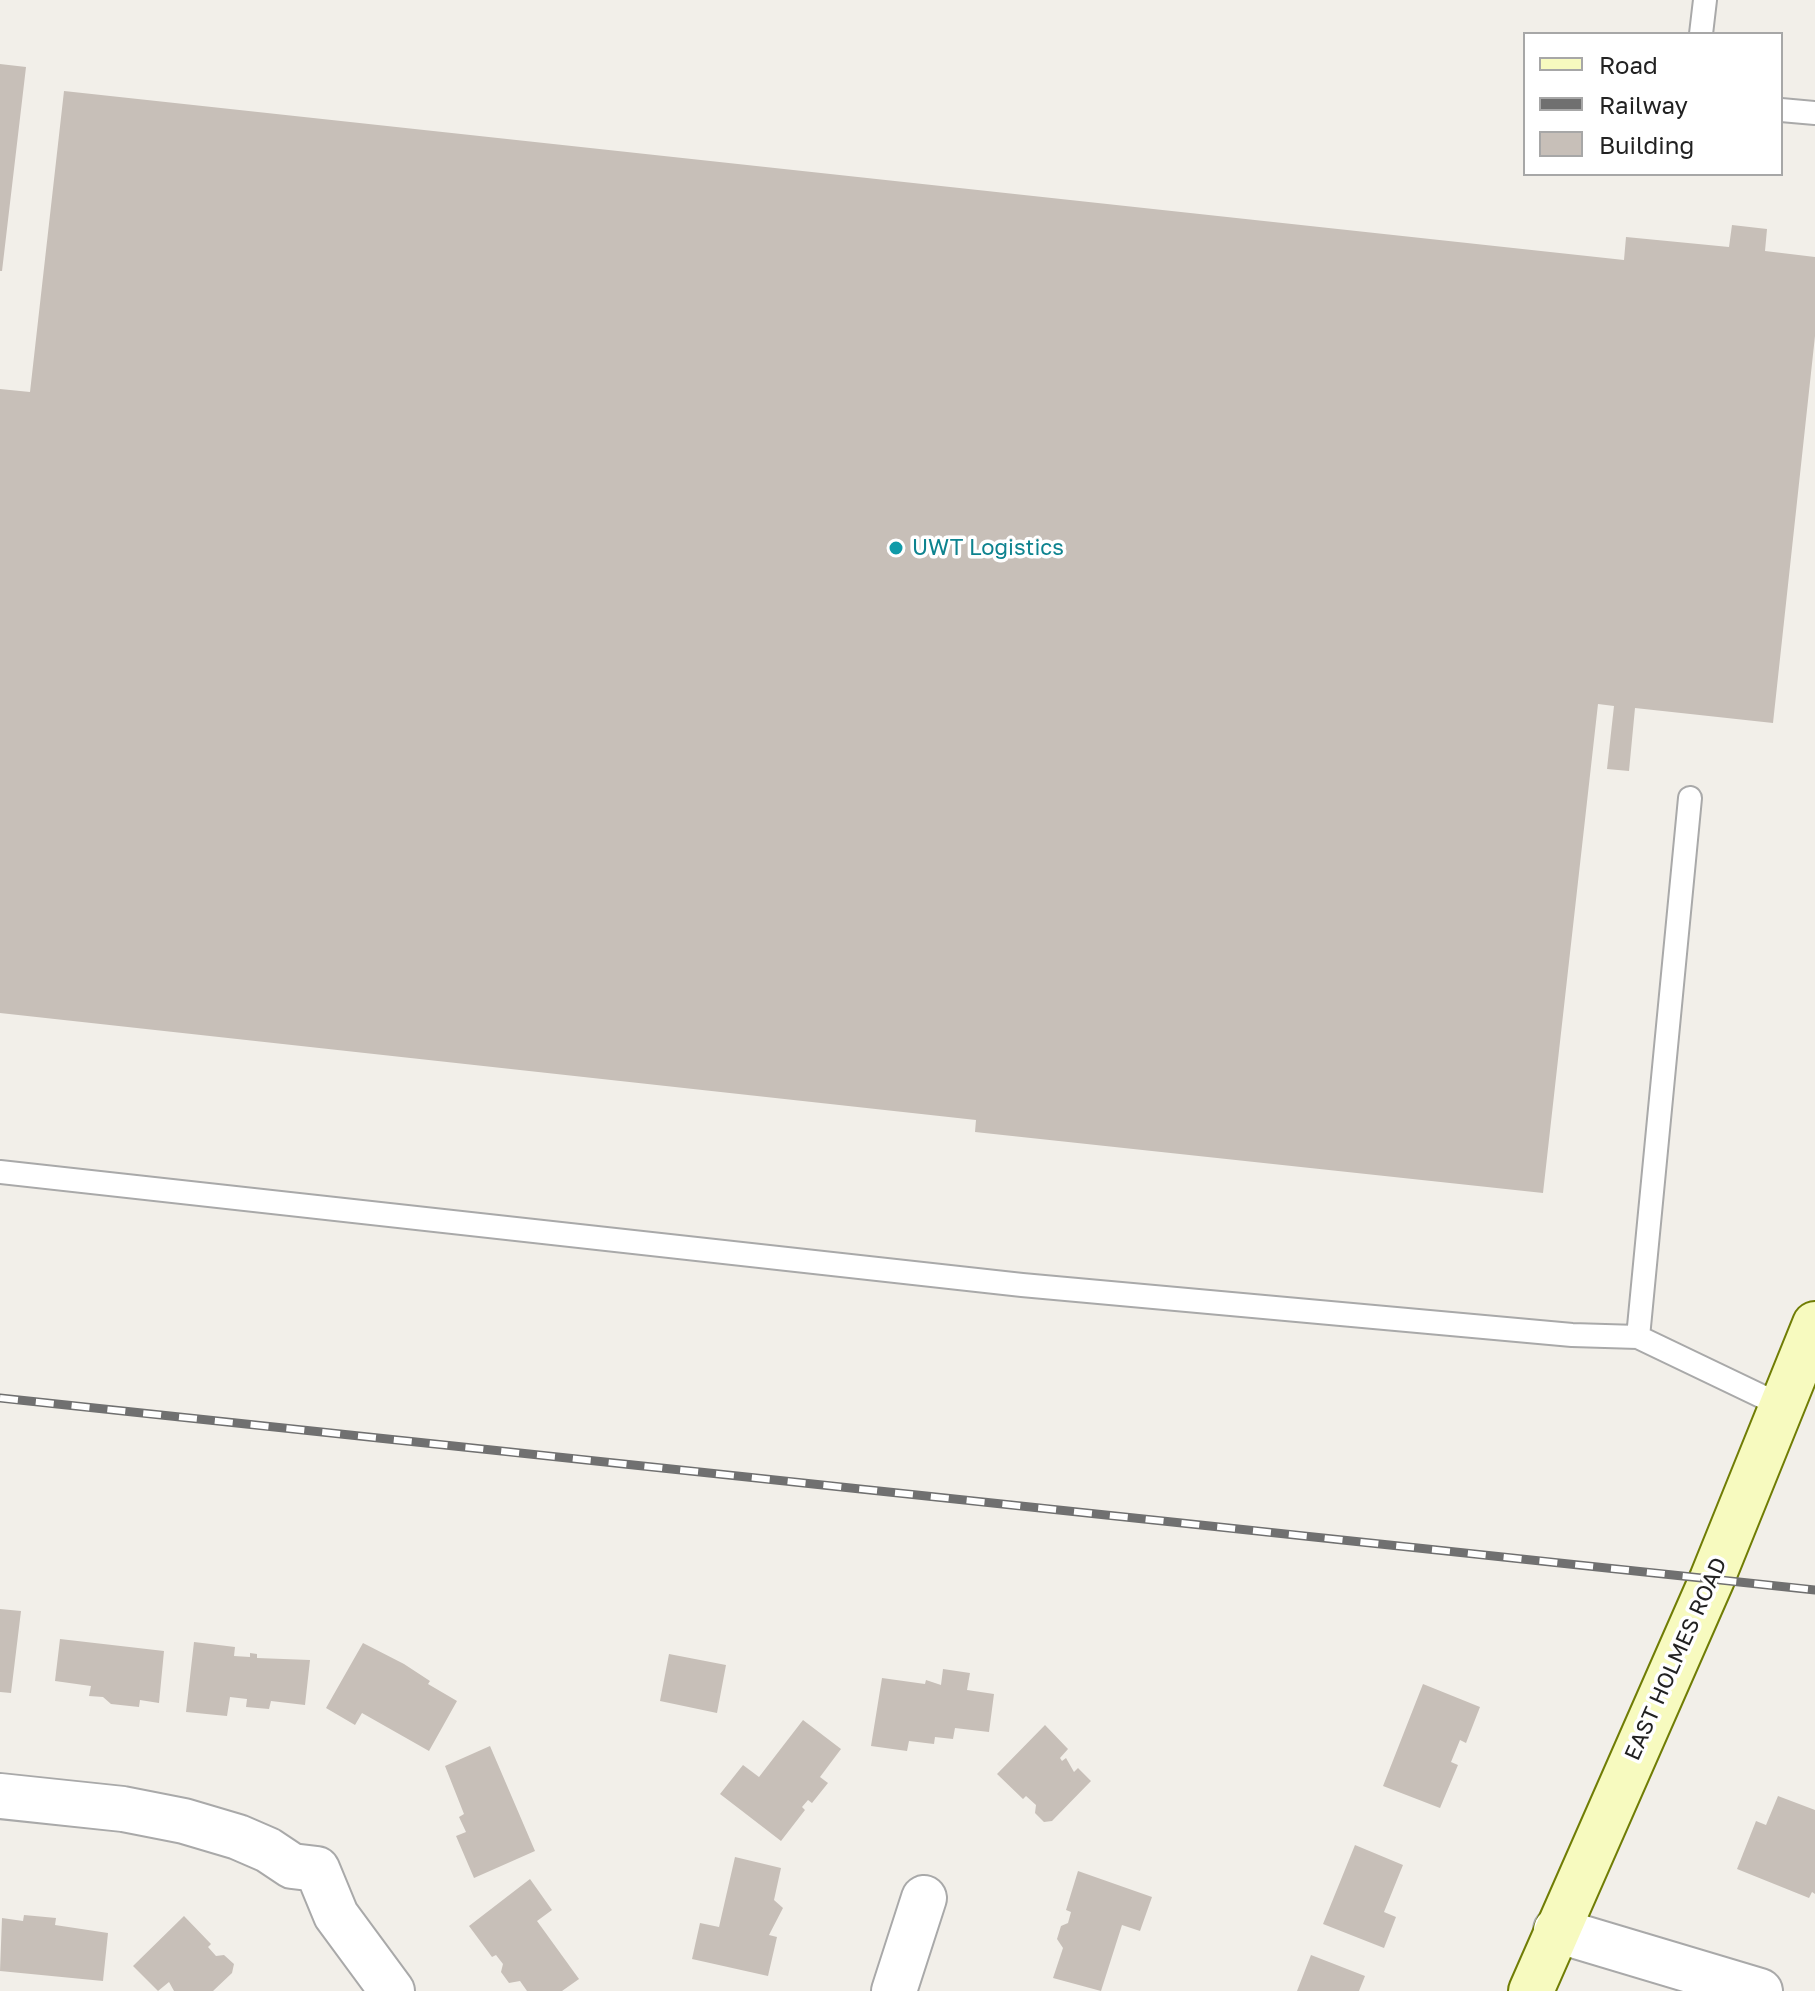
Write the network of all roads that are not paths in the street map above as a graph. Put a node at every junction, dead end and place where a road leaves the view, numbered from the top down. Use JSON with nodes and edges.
{"nodes":[{"id":1,"x":1705,"y":0,"type":"edge"},
{"id":2,"x":1701,"y":32,"type":"edge"},
{"id":3,"x":1783,"y":110,"type":"edge"},
{"id":4,"x":1815,"y":113,"type":"edge"},
{"id":5,"x":1690,"y":798,"type":"dead end"},
{"id":6,"x":0,"y":1172,"type":"edge"},
{"id":7,"x":1815,"y":1324,"type":"edge"},
{"id":8,"x":1638,"y":1337,"type":"junction"},
{"id":9,"x":1782,"y":1406,"type":"junction"},
{"id":10,"x":0,"y":1796,"type":"edge"},
{"id":11,"x":924,"y":1898,"type":"dead end"},
{"id":12,"x":1556,"y":1930,"type":"junction"},
{"id":13,"x":392,"y":1991,"type":"edge"},
{"id":14,"x":894,"y":1991,"type":"edge"},
{"id":15,"x":1531,"y":1991,"type":"edge"},
{"id":16,"x":1760,"y":1991,"type":"edge"}],
"edges":[{"from":1,"to":2,"type":"lane"},
{"from":3,"to":4,"type":"lane"},
{"from":5,"to":8,"type":"lane"},
{"from":6,"to":8,"type":"lane"},
{"from":7,"to":9,"type":"main road","name":"EAST HOLMES ROAD"},
{"from":8,"to":9,"type":"lane"},
{"from":9,"to":12,"type":"main road","name":"EAST HOLMES ROAD"},
{"from":10,"to":13,"type":"street"},
{"from":11,"to":14,"type":"street"},
{"from":12,"to":15,"type":"main road","name":"EAST HOLMES ROAD"},
{"from":12,"to":16,"type":"street"}]}
